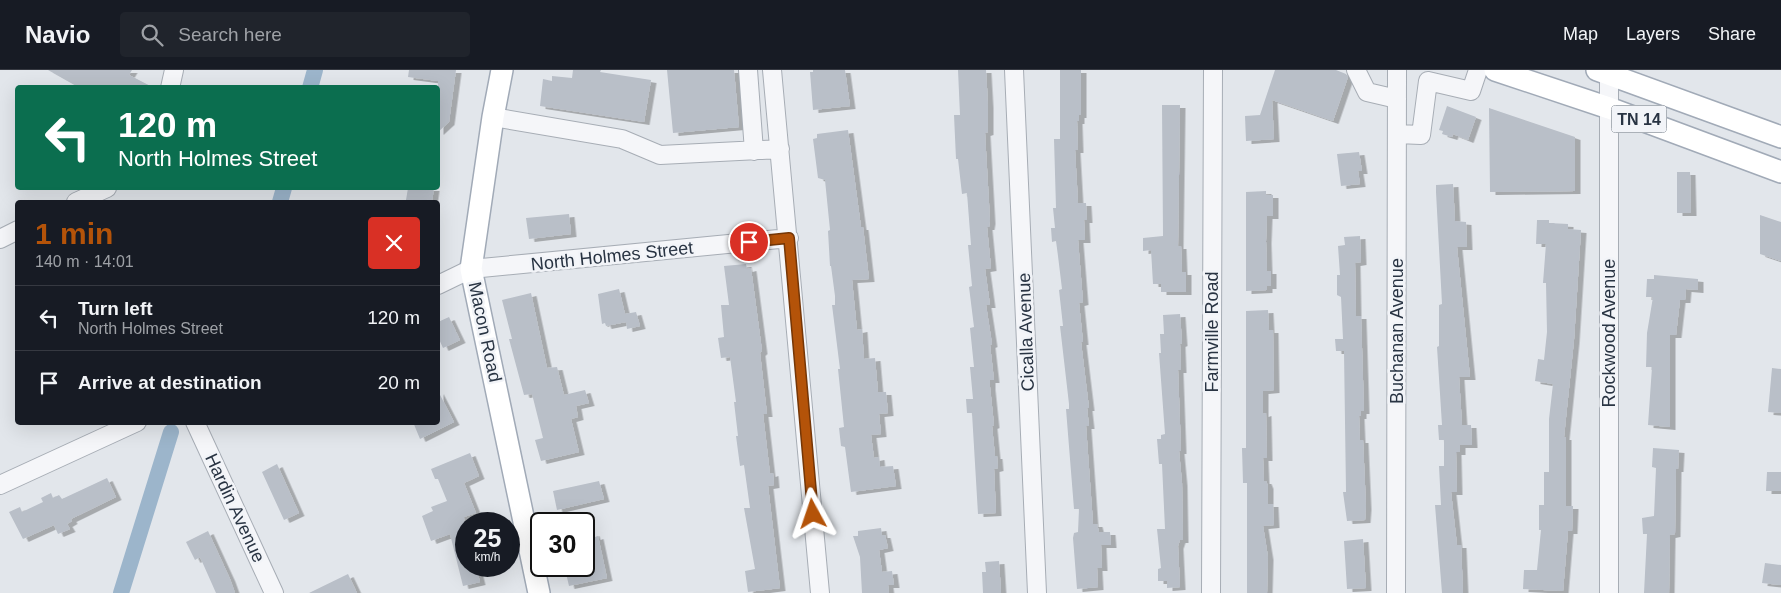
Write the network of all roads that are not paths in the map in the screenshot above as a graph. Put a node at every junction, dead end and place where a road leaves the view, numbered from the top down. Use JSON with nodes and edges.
{"nodes":[{"id":1,"x":174,"y":70,"type":"edge"},
{"id":2,"x":502,"y":70,"type":"edge"},
{"id":3,"x":748,"y":70,"type":"edge"},
{"id":4,"x":772,"y":70,"type":"edge"},
{"id":5,"x":1014,"y":70,"type":"edge"},
{"id":6,"x":1213,"y":70,"type":"edge"},
{"id":7,"x":1356,"y":70,"type":"edge"},
{"id":8,"x":1478,"y":70,"type":"edge"},
{"id":9,"x":1495,"y":70,"type":"edge"},
{"id":10,"x":1398,"y":72,"type":"edge"},
{"id":11,"x":1603,"y":72,"type":"edge"},
{"id":12,"x":1429,"y":75,"type":"edge"},
{"id":13,"x":171,"y":85,"type":"edge"},
{"id":14,"x":1398,"y":99,"type":"junction"},
{"id":15,"x":1609,"y":108,"type":"junction"},
{"id":16,"x":493,"y":117,"type":"junction"},
{"id":17,"x":1397,"y":134,"type":"junction"},
{"id":18,"x":1781,"y":137,"type":"edge"},
{"id":19,"x":780,"y":149,"type":"junction"},
{"id":20,"x":754,"y":151,"type":"junction"},
{"id":21,"x":1781,"y":172,"type":"edge"},
{"id":22,"x":103,"y":190,"type":"edge"},
{"id":23,"x":80,"y":200,"type":"edge"},
{"id":24,"x":15,"y":232,"type":"edge"},
{"id":25,"x":789,"y":238,"type":"junction"},
{"id":26,"x":0,"y":239,"type":"edge"},
{"id":27,"x":472,"y":270,"type":"junction"},
{"id":28,"x":440,"y":284,"type":"edge"},
{"id":29,"x":130,"y":425,"type":"edge"},
{"id":30,"x":196,"y":425,"type":"edge"},
{"id":31,"x":0,"y":485,"type":"edge"},
{"id":32,"x":274,"y":593,"type":"edge"},
{"id":33,"x":539,"y":593,"type":"edge"},
{"id":34,"x":820,"y":593,"type":"edge"},
{"id":35,"x":1037,"y":593,"type":"edge"},
{"id":36,"x":1211,"y":593,"type":"edge"},
{"id":37,"x":1396,"y":593,"type":"edge"},
{"id":38,"x":1609,"y":593,"type":"edge"}],
"edges":[{"from":1,"to":13,"type":"street"},
{"from":2,"to":16,"type":"main road","name":"Macon Road"},
{"from":3,"to":20,"type":"street"},
{"from":4,"to":19,"type":"street"},
{"from":5,"to":35,"type":"street","name":"Cicalla Avenue"},
{"from":6,"to":36,"type":"street","name":"Farmville Road"},
{"from":7,"to":14,"type":"street"},
{"from":8,"to":12,"type":"street"},
{"from":9,"to":15,"type":"main road","number":"TN 14"},
{"from":10,"to":12,"type":"street"},
{"from":10,"to":14,"type":"street","name":"Buchanan Avenue"},
{"from":11,"to":15,"type":"street","name":"Rockwood Avenue"},
{"from":11,"to":18,"type":"main road","number":"TN 14"},
{"from":12,"to":17,"type":"street"},
{"from":14,"to":17,"type":"street","name":"Buchanan Avenue"},
{"from":15,"to":21,"type":"main road","number":"TN 14"},
{"from":15,"to":38,"type":"street","name":"Rockwood Avenue"},
{"from":16,"to":20,"type":"street"},
{"from":16,"to":27,"type":"main road","name":"Macon Road"},
{"from":17,"to":37,"type":"street","name":"Buchanan Avenue"},
{"from":19,"to":20,"type":"street"},
{"from":19,"to":25,"type":"street"},
{"from":22,"to":23,"type":"street"},
{"from":24,"to":26,"type":"street"},
{"from":25,"to":27,"type":"street","name":"North Holmes Street"},
{"from":25,"to":34,"type":"street"},
{"from":27,"to":28,"type":"street","name":"North Holmes Street"},
{"from":27,"to":33,"type":"main road","name":"Macon Road"},
{"from":29,"to":31,"type":"street"},
{"from":30,"to":32,"type":"street","name":"Hardin Avenue"}]}
